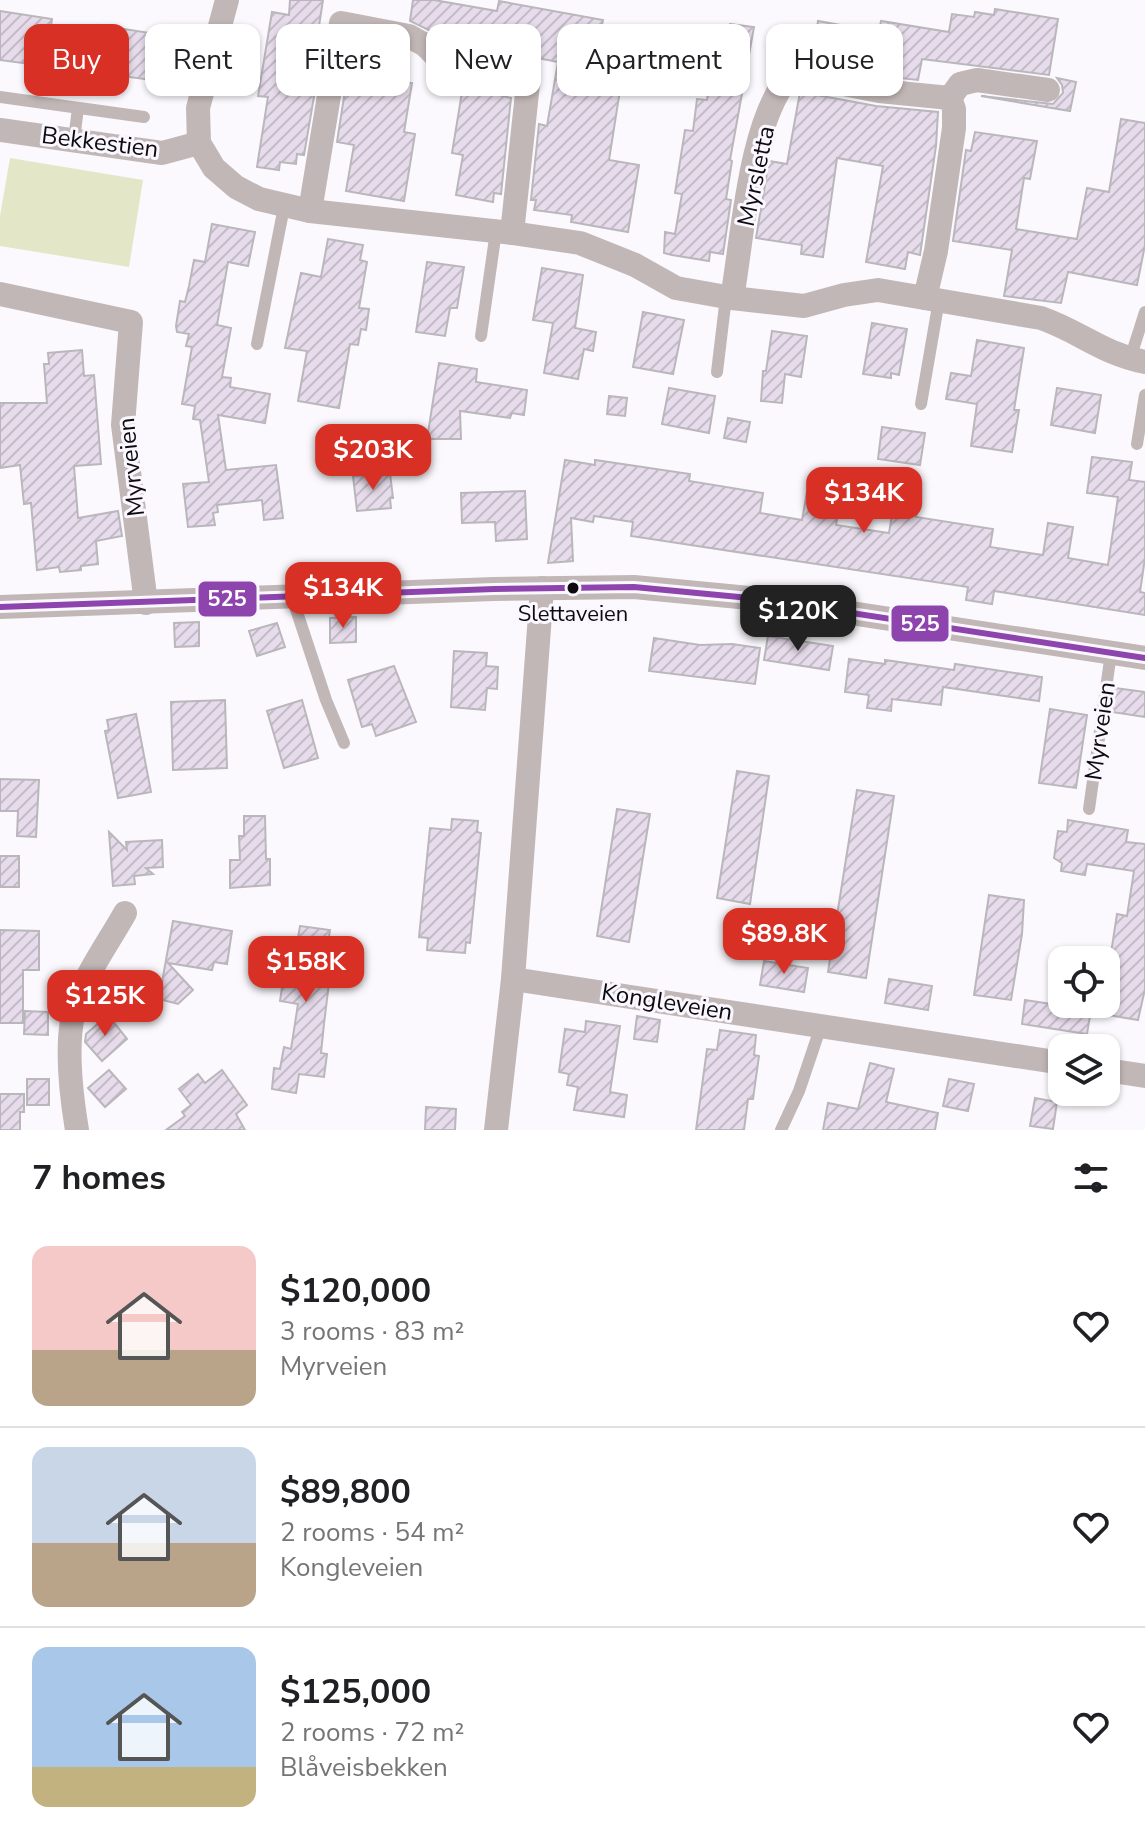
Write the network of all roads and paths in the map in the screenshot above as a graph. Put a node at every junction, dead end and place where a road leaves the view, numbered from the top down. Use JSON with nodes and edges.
{"nodes":[{"id":1,"x":227,"y":0,"type":"edge"},
{"id":2,"x":1048,"y":90,"type":"dead end"},
{"id":3,"x":0,"y":97,"type":"edge"},
{"id":4,"x":950,"y":98,"type":"junction"},
{"id":5,"x":78,"y":108,"type":"junction"},
{"id":6,"x":144,"y":117,"type":"dead end"},
{"id":7,"x":0,"y":130,"type":"edge"},
{"id":8,"x":74,"y":140,"type":"junction"},
{"id":9,"x":199,"y":143,"type":"junction"},
{"id":10,"x":284,"y":207,"type":"junction"},
{"id":11,"x":310,"y":211,"type":"junction"},
{"id":12,"x":504,"y":232,"type":"junction"},
{"id":13,"x":0,"y":294,"type":"edge"},
{"id":14,"x":729,"y":298,"type":"junction"},
{"id":15,"x":932,"y":299,"type":"junction"},
{"id":16,"x":1145,"y":312,"type":"edge"},
{"id":17,"x":481,"y":336,"type":"dead end"},
{"id":18,"x":257,"y":344,"type":"dead end"},
{"id":19,"x":1138,"y":361,"type":"edge"},
{"id":20,"x":717,"y":372,"type":"dead end"},
{"id":21,"x":1145,"y":395,"type":"edge"},
{"id":22,"x":921,"y":404,"type":"dead end"},
{"id":23,"x":1137,"y":444,"type":"dead end"},
{"id":24,"x":542,"y":588,"type":"junction"},
{"id":25,"x":292,"y":597,"type":"junction"},
{"id":26,"x":146,"y":603,"type":"junction"},
{"id":27,"x":0,"y":607,"type":"edge"},
{"id":28,"x":1111,"y":653,"type":"junction"},
{"id":29,"x":1145,"y":658,"type":"edge"},
{"id":30,"x":344,"y":743,"type":"dead end"},
{"id":31,"x":1089,"y":809,"type":"dead end"},
{"id":32,"x":125,"y":913,"type":"dead end"},
{"id":33,"x":513,"y":979,"type":"junction"},
{"id":34,"x":821,"y":1026,"type":"junction"},
{"id":35,"x":1048,"y":1061,"type":"edge"},
{"id":36,"x":1120,"y":1072,"type":"edge"},
{"id":37,"x":1145,"y":1076,"type":"edge"},
{"id":38,"x":77,"y":1130,"type":"edge"},
{"id":39,"x":496,"y":1130,"type":"edge"},
{"id":40,"x":781,"y":1130,"type":"edge"}],
"edges":[{"from":1,"to":9,"type":"street"},
{"from":2,"to":4,"type":"street"},
{"from":3,"to":5,"type":"lane"},
{"from":4,"to":14,"type":"street","name":"Myrsletta"},
{"from":4,"to":15,"type":"street"},
{"from":5,"to":6,"type":"lane"},
{"from":5,"to":8,"type":"lane"},
{"from":7,"to":8,"type":"street","name":"Bekkestien"},
{"from":8,"to":9,"type":"street","name":"Bekkestien"},
{"from":9,"to":10,"type":"street"},
{"from":10,"to":11,"type":"street"},
{"from":10,"to":18,"type":"lane"},
{"from":11,"to":12,"type":"street"},
{"from":11,"to":12,"type":"street"},
{"from":12,"to":14,"type":"street"},
{"from":12,"to":17,"type":"lane"},
{"from":13,"to":26,"type":"street","name":"Myrveien"},
{"from":14,"to":15,"type":"street"},
{"from":14,"to":20,"type":"lane"},
{"from":15,"to":19,"type":"street"},
{"from":15,"to":22,"type":"lane"},
{"from":16,"to":19,"type":"lane"},
{"from":21,"to":23,"type":"lane"},
{"from":24,"to":25,"type":"street","name":"Myrveien"},
{"from":24,"to":28,"type":"street","name":"Myrveien"},
{"from":24,"to":33,"type":"street"},
{"from":25,"to":26,"type":"street","name":"Myrveien"},
{"from":25,"to":30,"type":"lane"},
{"from":26,"to":27,"type":"street","name":"Myrveien"},
{"from":28,"to":29,"type":"street","name":"Myrveien"},
{"from":28,"to":31,"type":"lane","name":"Myrveien"},
{"from":32,"to":38,"type":"street"},
{"from":33,"to":34,"type":"street","name":"Kongleveien"},
{"from":33,"to":39,"type":"street"},
{"from":34,"to":35,"type":"street","name":"Kongleveien"},
{"from":34,"to":40,"type":"lane"},
{"from":36,"to":37,"type":"street"}]}
